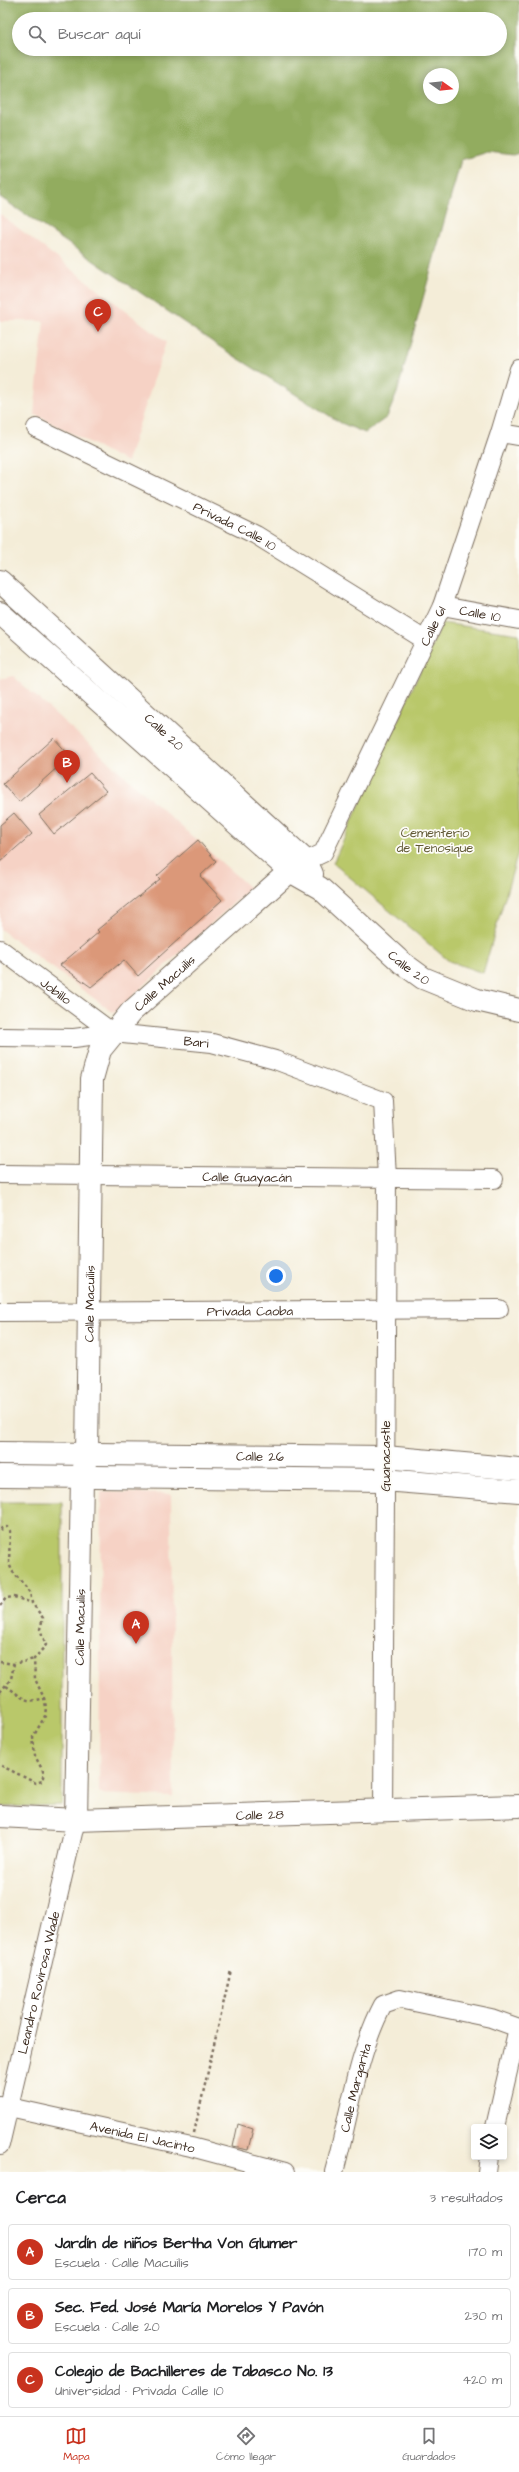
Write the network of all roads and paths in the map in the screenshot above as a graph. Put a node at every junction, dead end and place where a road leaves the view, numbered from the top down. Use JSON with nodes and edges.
{"nodes":[{"id":1,"x":519,"y":368,"type":"edge"},
{"id":2,"x":36,"y":428,"type":"dead end"},
{"id":3,"x":500,"y":433,"type":"junction"},
{"id":4,"x":519,"y":436,"type":"edge"},
{"id":5,"x":0,"y":581,"type":"edge"},
{"id":6,"x":442,"y":606,"type":"junction"},
{"id":7,"x":0,"y":613,"type":"edge"},
{"id":8,"x":519,"y":620,"type":"edge"},
{"id":9,"x":425,"y":640,"type":"junction"},
{"id":10,"x":71,"y":645,"type":"junction"},
{"id":11,"x":55,"y":662,"type":"junction"},
{"id":12,"x":298,"y":866,"type":"junction"},
{"id":13,"x":0,"y":949,"type":"edge"},
{"id":14,"x":519,"y":1010,"type":"edge"},
{"id":15,"x":113,"y":1033,"type":"junction"},
{"id":16,"x":0,"y":1037,"type":"edge"},
{"id":17,"x":383,"y":1102,"type":"joint"},
{"id":18,"x":0,"y":1174,"type":"edge"},
{"id":19,"x":90,"y":1175,"type":"junction"},
{"id":20,"x":387,"y":1178,"type":"junction"},
{"id":21,"x":494,"y":1179,"type":"dead end"},
{"id":22,"x":499,"y":1309,"type":"dead end"},
{"id":23,"x":386,"y":1310,"type":"junction"},
{"id":24,"x":0,"y":1312,"type":"edge"},
{"id":25,"x":89,"y":1313,"type":"junction"},
{"id":26,"x":0,"y":1453,"type":"edge"},
{"id":27,"x":87,"y":1454,"type":"junction"},
{"id":28,"x":384,"y":1457,"type":"junction"},
{"id":29,"x":519,"y":1469,"type":"edge"},
{"id":30,"x":0,"y":1476,"type":"edge"},
{"id":31,"x":82,"y":1477,"type":"junction"},
{"id":32,"x":384,"y":1480,"type":"junction"},
{"id":33,"x":519,"y":1491,"type":"edge"},
{"id":34,"x":0,"y":1530,"type":"edge"},
{"id":35,"x":32,"y":1603,"type":"junction"},
{"id":36,"x":0,"y":1606,"type":"edge"},
{"id":37,"x":34,"y":1659,"type":"junction"},
{"id":38,"x":0,"y":1662,"type":"edge"},
{"id":39,"x":14,"y":1664,"type":"junction"},
{"id":40,"x":6,"y":1686,"type":"junction"},
{"id":41,"x":0,"y":1692,"type":"edge"},
{"id":42,"x":44,"y":1698,"type":"junction"},
{"id":43,"x":0,"y":1765,"type":"edge"},
{"id":44,"x":519,"y":1806,"type":"edge"},
{"id":45,"x":383,"y":1810,"type":"junction"},
{"id":46,"x":0,"y":1816,"type":"edge"},
{"id":47,"x":76,"y":1820,"type":"junction"},
{"id":48,"x":231,"y":1970,"type":"dead end"},
{"id":49,"x":518,"y":2028,"type":"edge"},
{"id":50,"x":4,"y":2106,"type":"edge"},
{"id":51,"x":496,"y":2124,"type":"edge"},
{"id":52,"x":0,"y":2145,"type":"edge"},
{"id":53,"x":191,"y":2147,"type":"junction"},
{"id":54,"x":489,"y":2160,"type":"edge"},
{"id":55,"x":285,"y":2172,"type":"edge"},
{"id":56,"x":334,"y":2172,"type":"edge"},
{"id":57,"x":487,"y":2172,"type":"edge"}],
"edges":[{"from":1,"to":3,"type":"street","name":"Calle 61"},
{"from":2,"to":9,"type":"street","name":"Privada Calle 10"},
{"from":3,"to":4,"type":"street"},
{"from":3,"to":6,"type":"street","name":"Calle 61"},
{"from":5,"to":10,"type":"main road","name":"Calle 20"},
{"from":6,"to":8,"type":"street","name":"Calle 10"},
{"from":6,"to":9,"type":"street","name":"Calle 61"},
{"from":7,"to":11,"type":"main road","name":"Calle 20"},
{"from":9,"to":12,"type":"street","name":"Calle 61"},
{"from":10,"to":11,"type":"main road"},
{"from":10,"to":12,"type":"main road","name":"Calle 20"},
{"from":11,"to":12,"type":"main road","name":"Calle 20"},
{"from":12,"to":14,"type":"main road","name":"Calle 20"},
{"from":12,"to":15,"type":"main road","name":"Calle Macuilis"},
{"from":13,"to":15,"type":"street","name":"Jobillo"},
{"from":15,"to":16,"type":"street","name":"Bari"},
{"from":15,"to":17,"type":"street","name":"Bari"},
{"from":15,"to":19,"type":"main road","name":"Calle Macuilis"},
{"from":17,"to":20,"type":"street","name":"Guanacastle"},
{"from":18,"to":19,"type":"street","name":"Calle Guayacán"},
{"from":19,"to":20,"type":"street","name":"Calle Guayacán"},
{"from":19,"to":25,"type":"main road","name":"Calle Macuilis"},
{"from":20,"to":21,"type":"street","name":"Calle Guayacán"},
{"from":20,"to":23,"type":"street","name":"Guanacastle"},
{"from":22,"to":23,"type":"street","name":"Privada Caoba"},
{"from":23,"to":25,"type":"street","name":"Privada Caoba"},
{"from":23,"to":28,"type":"street","name":"Guanacastle"},
{"from":24,"to":25,"type":"street","name":"Privada Caoba"},
{"from":25,"to":27,"type":"main road","name":"Calle Macuilis"},
{"from":26,"to":27,"type":"main road","name":"Calle 26"},
{"from":27,"to":28,"type":"main road","name":"Calle 26"},
{"from":27,"to":31,"type":"main road","name":"Calle Macuilis"},
{"from":28,"to":29,"type":"main road","name":"Calle 26"},
{"from":28,"to":32,"type":"street","name":"Guanacastle"},
{"from":30,"to":31,"type":"main road","name":"Calle 26"},
{"from":31,"to":32,"type":"main road","name":"Calle 26"},
{"from":31,"to":47,"type":"main road","name":"Calle Macuilis"},
{"from":32,"to":33,"type":"main road","name":"Calle 26"},
{"from":32,"to":45,"type":"street","name":"Guanacastle"},
{"from":34,"to":35,"type":"path"},
{"from":35,"to":36,"type":"path"},
{"from":35,"to":37,"type":"path"},
{"from":37,"to":39,"type":"path"},
{"from":37,"to":42,"type":"path"},
{"from":38,"to":39,"type":"path"},
{"from":39,"to":40,"type":"path"},
{"from":40,"to":41,"type":"path"},
{"from":40,"to":42,"type":"path"},
{"from":42,"to":43,"type":"path"},
{"from":44,"to":45,"type":"main road","name":"Calle 28"},
{"from":45,"to":47,"type":"main road","name":"Calle 28"},
{"from":46,"to":47,"type":"main road","name":"Calle 28"},
{"from":47,"to":50,"type":"street","name":"Leandro Rovirosa Wade"},
{"from":48,"to":53,"type":"path"},
{"from":49,"to":51,"type":"street"},
{"from":49,"to":56,"type":"street","name":"Calle Margarita"},
{"from":50,"to":52,"type":"street","name":"Leandro Rovirosa Wade"},
{"from":50,"to":53,"type":"street","name":"Avenida El Jacinto"},
{"from":53,"to":55,"type":"street","name":"Avenida El Jacinto"},
{"from":54,"to":57,"type":"street"}]}
